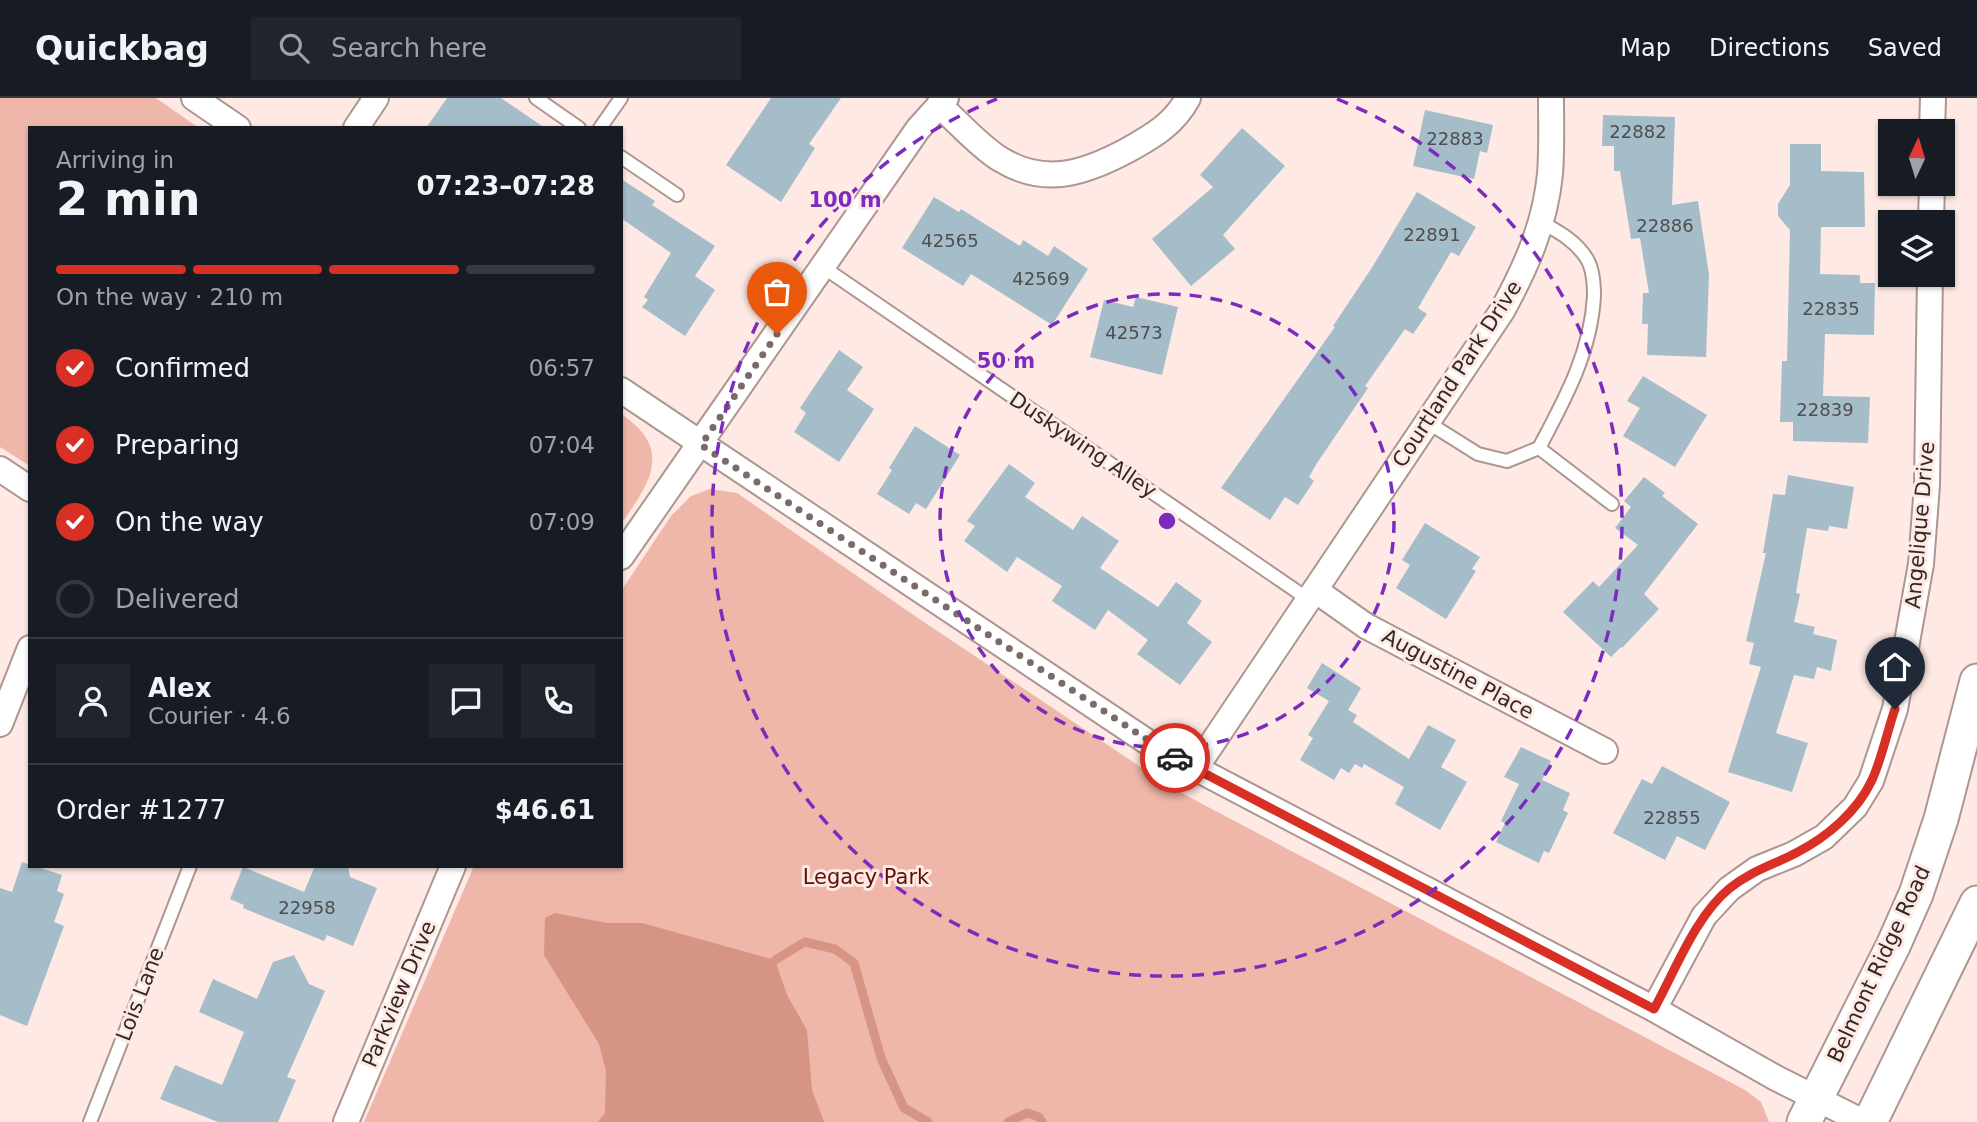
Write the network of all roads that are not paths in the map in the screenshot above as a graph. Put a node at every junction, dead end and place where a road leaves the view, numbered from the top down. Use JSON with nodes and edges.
{"nodes":[{"id":1,"x":194,"y":98,"type":"edge"},
{"id":2,"x":376,"y":98,"type":"edge"},
{"id":3,"x":536,"y":98,"type":"edge"},
{"id":4,"x":621,"y":98,"type":"edge"},
{"id":5,"x":1188,"y":98,"type":"edge"},
{"id":6,"x":1551,"y":98,"type":"edge"},
{"id":7,"x":1933,"y":98,"type":"edge"},
{"id":8,"x":942,"y":101,"type":"edge"},
{"id":9,"x":1932,"y":119,"type":"edge"},
{"id":10,"x":235,"y":126,"type":"edge"},
{"id":11,"x":357,"y":126,"type":"edge"},
{"id":12,"x":576,"y":126,"type":"edge"},
{"id":13,"x":601,"y":126,"type":"edge"},
{"id":14,"x":623,"y":158,"type":"edge"},
{"id":15,"x":677,"y":195,"type":"dead end"},
{"id":16,"x":1541,"y":222,"type":"junction"},
{"id":17,"x":822,"y":267,"type":"junction"},
{"id":18,"x":1930,"y":287,"type":"edge"},
{"id":19,"x":623,"y":391,"type":"edge"},
{"id":20,"x":1427,"y":422,"type":"junction"},
{"id":21,"x":701,"y":445,"type":"junction"},
{"id":22,"x":1539,"y":448,"type":"junction"},
{"id":23,"x":0,"y":469,"type":"edge"},
{"id":24,"x":28,"y":488,"type":"edge"},
{"id":25,"x":1612,"y":504,"type":"dead end"},
{"id":26,"x":623,"y":554,"type":"edge"},
{"id":27,"x":1312,"y":594,"type":"junction"},
{"id":28,"x":28,"y":652,"type":"edge"},
{"id":29,"x":1977,"y":681,"type":"edge"},
{"id":30,"x":5,"y":695,"type":"edge"},
{"id":31,"x":0,"y":724,"type":"edge"},
{"id":32,"x":1605,"y":751,"type":"dead end"},
{"id":33,"x":1195,"y":769,"type":"junction"},
{"id":34,"x":189,"y":868,"type":"edge"},
{"id":35,"x":452,"y":868,"type":"edge"},
{"id":36,"x":1977,"y":902,"type":"edge"},
{"id":37,"x":1654,"y":1009,"type":"junction"},
{"id":38,"x":1810,"y":1110,"type":"edge"},
{"id":39,"x":90,"y":1122,"type":"edge"},
{"id":40,"x":346,"y":1122,"type":"edge"},
{"id":41,"x":1863,"y":1122,"type":"edge"},
{"id":42,"x":1870,"y":1122,"type":"edge"}],
"edges":[{"from":1,"to":10,"type":"street"},
{"from":2,"to":11,"type":"street"},
{"from":3,"to":12,"type":"lane"},
{"from":4,"to":13,"type":"lane"},
{"from":5,"to":8,"type":"street"},
{"from":6,"to":16,"type":"street","name":"Courtland Park Drive"},
{"from":7,"to":9,"type":"street"},
{"from":8,"to":17,"type":"street"},
{"from":14,"to":15,"type":"lane"},
{"from":16,"to":20,"type":"street","name":"Courtland Park Drive"},
{"from":16,"to":22,"type":"lane"},
{"from":17,"to":21,"type":"street"},
{"from":17,"to":27,"type":"lane","name":"Duskywing Alley"},
{"from":18,"to":37,"type":"street","name":"Angelique Drive"},
{"from":19,"to":21,"type":"street"},
{"from":20,"to":22,"type":"lane"},
{"from":20,"to":27,"type":"street","name":"Courtland Park Drive"},
{"from":21,"to":26,"type":"street"},
{"from":21,"to":33,"type":"street"},
{"from":22,"to":25,"type":"lane"},
{"from":23,"to":24,"type":"street"},
{"from":27,"to":32,"type":"street","name":"Augustine Place"},
{"from":27,"to":33,"type":"street","name":"Courtland Park Drive"},
{"from":28,"to":30,"type":"street"},
{"from":29,"to":38,"type":"main road","name":"Belmont Ridge Road"},
{"from":30,"to":31,"type":"street"},
{"from":33,"to":37,"type":"street"},
{"from":34,"to":39,"type":"lane","name":"Lois Lane"},
{"from":35,"to":40,"type":"street","name":"Parkview Drive"},
{"from":36,"to":42,"type":"main road"},
{"from":37,"to":38,"type":"street"},
{"from":38,"to":41,"type":"street"}]}
